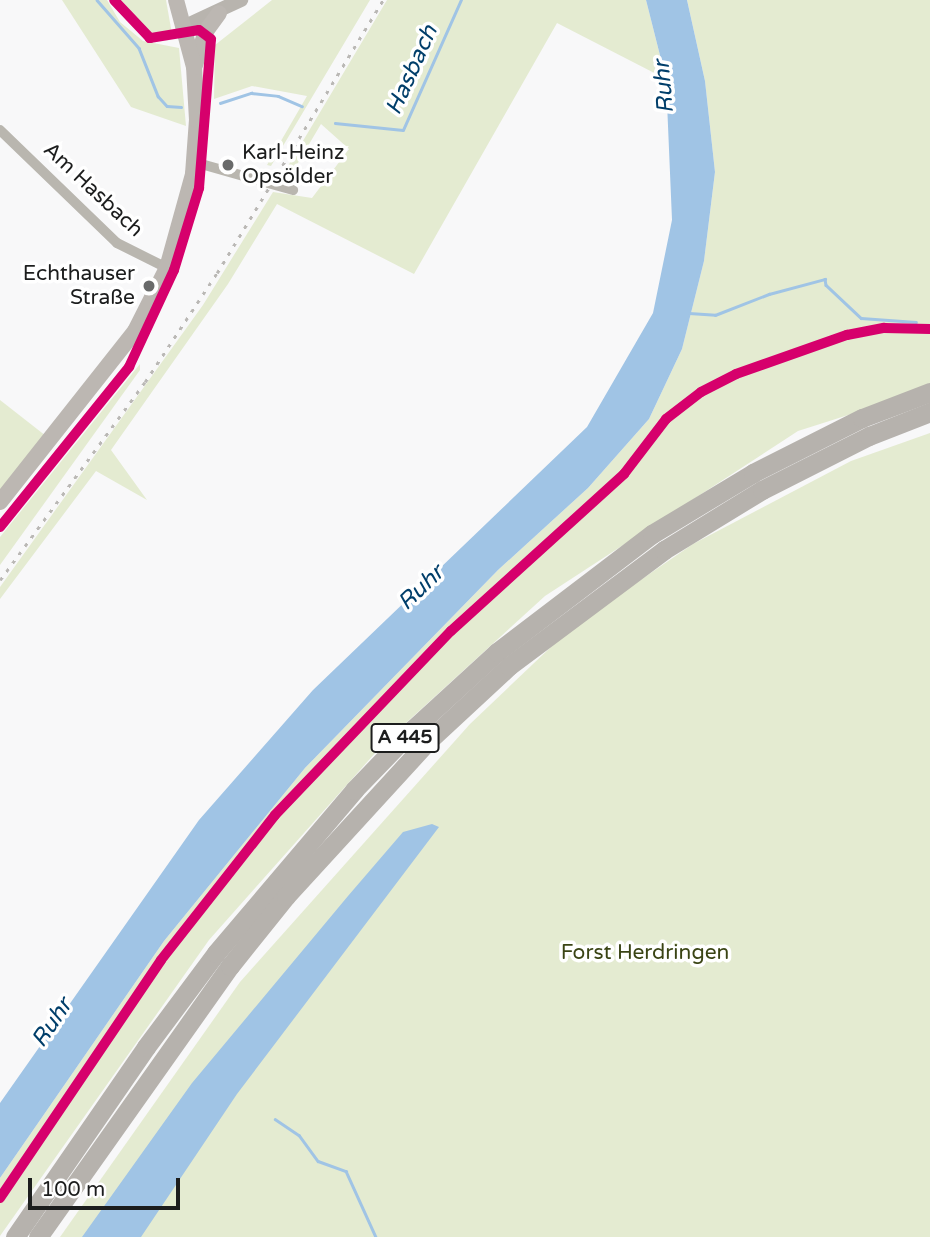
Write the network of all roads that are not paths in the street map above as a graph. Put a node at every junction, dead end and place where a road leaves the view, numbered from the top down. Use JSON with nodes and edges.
{"nodes":[{"id":1,"x":176,"y":0,"type":"edge"},
{"id":2,"x":241,"y":0,"type":"edge"},
{"id":3,"x":219,"y":12,"type":"junction"},
{"id":4,"x":185,"y":26,"type":"junction"},
{"id":5,"x":194,"y":67,"type":"junction"},
{"id":6,"x":0,"y":130,"type":"edge"},
{"id":7,"x":194,"y":162,"type":"junction"},
{"id":8,"x":293,"y":190,"type":"dead end"},
{"id":9,"x":167,"y":268,"type":"junction"},
{"id":10,"x":930,"y":392,"type":"edge"},
{"id":11,"x":930,"y":412,"type":"edge"},
{"id":12,"x":0,"y":502,"type":"edge"},
{"id":13,"x":15,"y":1237,"type":"edge"},
{"id":14,"x":38,"y":1237,"type":"edge"}],
"edges":[{"from":1,"to":4,"type":"main road"},
{"from":2,"to":3,"type":"main road"},
{"from":3,"to":4,"type":"main road"},
{"from":3,"to":5,"type":"main road"},
{"from":4,"to":5,"type":"main road"},
{"from":5,"to":7,"type":"main road"},
{"from":6,"to":9,"type":"street","name":"Am Hasbach"},
{"from":7,"to":8,"type":"street"},
{"from":7,"to":9,"type":"main road"},
{"from":9,"to":12,"type":"main road"},
{"from":10,"to":13,"type":"highway","number":"A 445"},
{"from":11,"to":14,"type":"highway","number":"A 445"}]}
